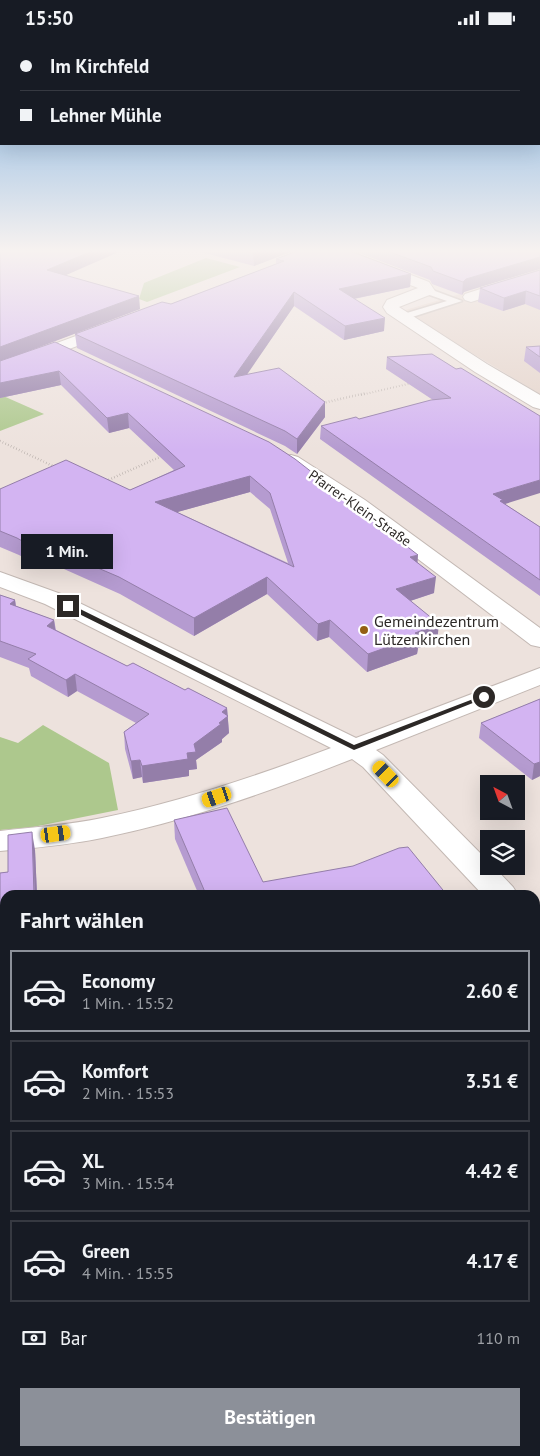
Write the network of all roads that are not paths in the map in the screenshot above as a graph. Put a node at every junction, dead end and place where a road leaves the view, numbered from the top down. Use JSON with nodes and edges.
{"nodes":[{"id":1,"x":403,"y":317,"type":"edge"},
{"id":2,"x":121,"y":324,"type":"edge"},
{"id":3,"x":58,"y":348,"type":"junction"},
{"id":4,"x":84,"y":361,"type":"edge"},
{"id":5,"x":0,"y":370,"type":"edge"},
{"id":6,"x":540,"y":403,"type":"edge"},
{"id":7,"x":277,"y":453,"type":"edge"},
{"id":8,"x":0,"y":579,"type":"edge"},
{"id":9,"x":540,"y":640,"type":"edge"},
{"id":10,"x":540,"y":676,"type":"edge"},
{"id":11,"x":354,"y":748,"type":"junction"},
{"id":12,"x":0,"y":841,"type":"edge"},
{"id":13,"x":497,"y":890,"type":"edge"}],
"edges":[{"from":1,"to":6,"type":"street"},
{"from":2,"to":3,"type":"street"},
{"from":3,"to":4,"type":"street"},
{"from":3,"to":5,"type":"street"},
{"from":7,"to":9,"type":"street","name":"Pfarrer-Klein-Straße"},
{"from":8,"to":11,"type":"street"},
{"from":10,"to":11,"type":"street"},
{"from":11,"to":12,"type":"street"},
{"from":11,"to":13,"type":"street"}]}
